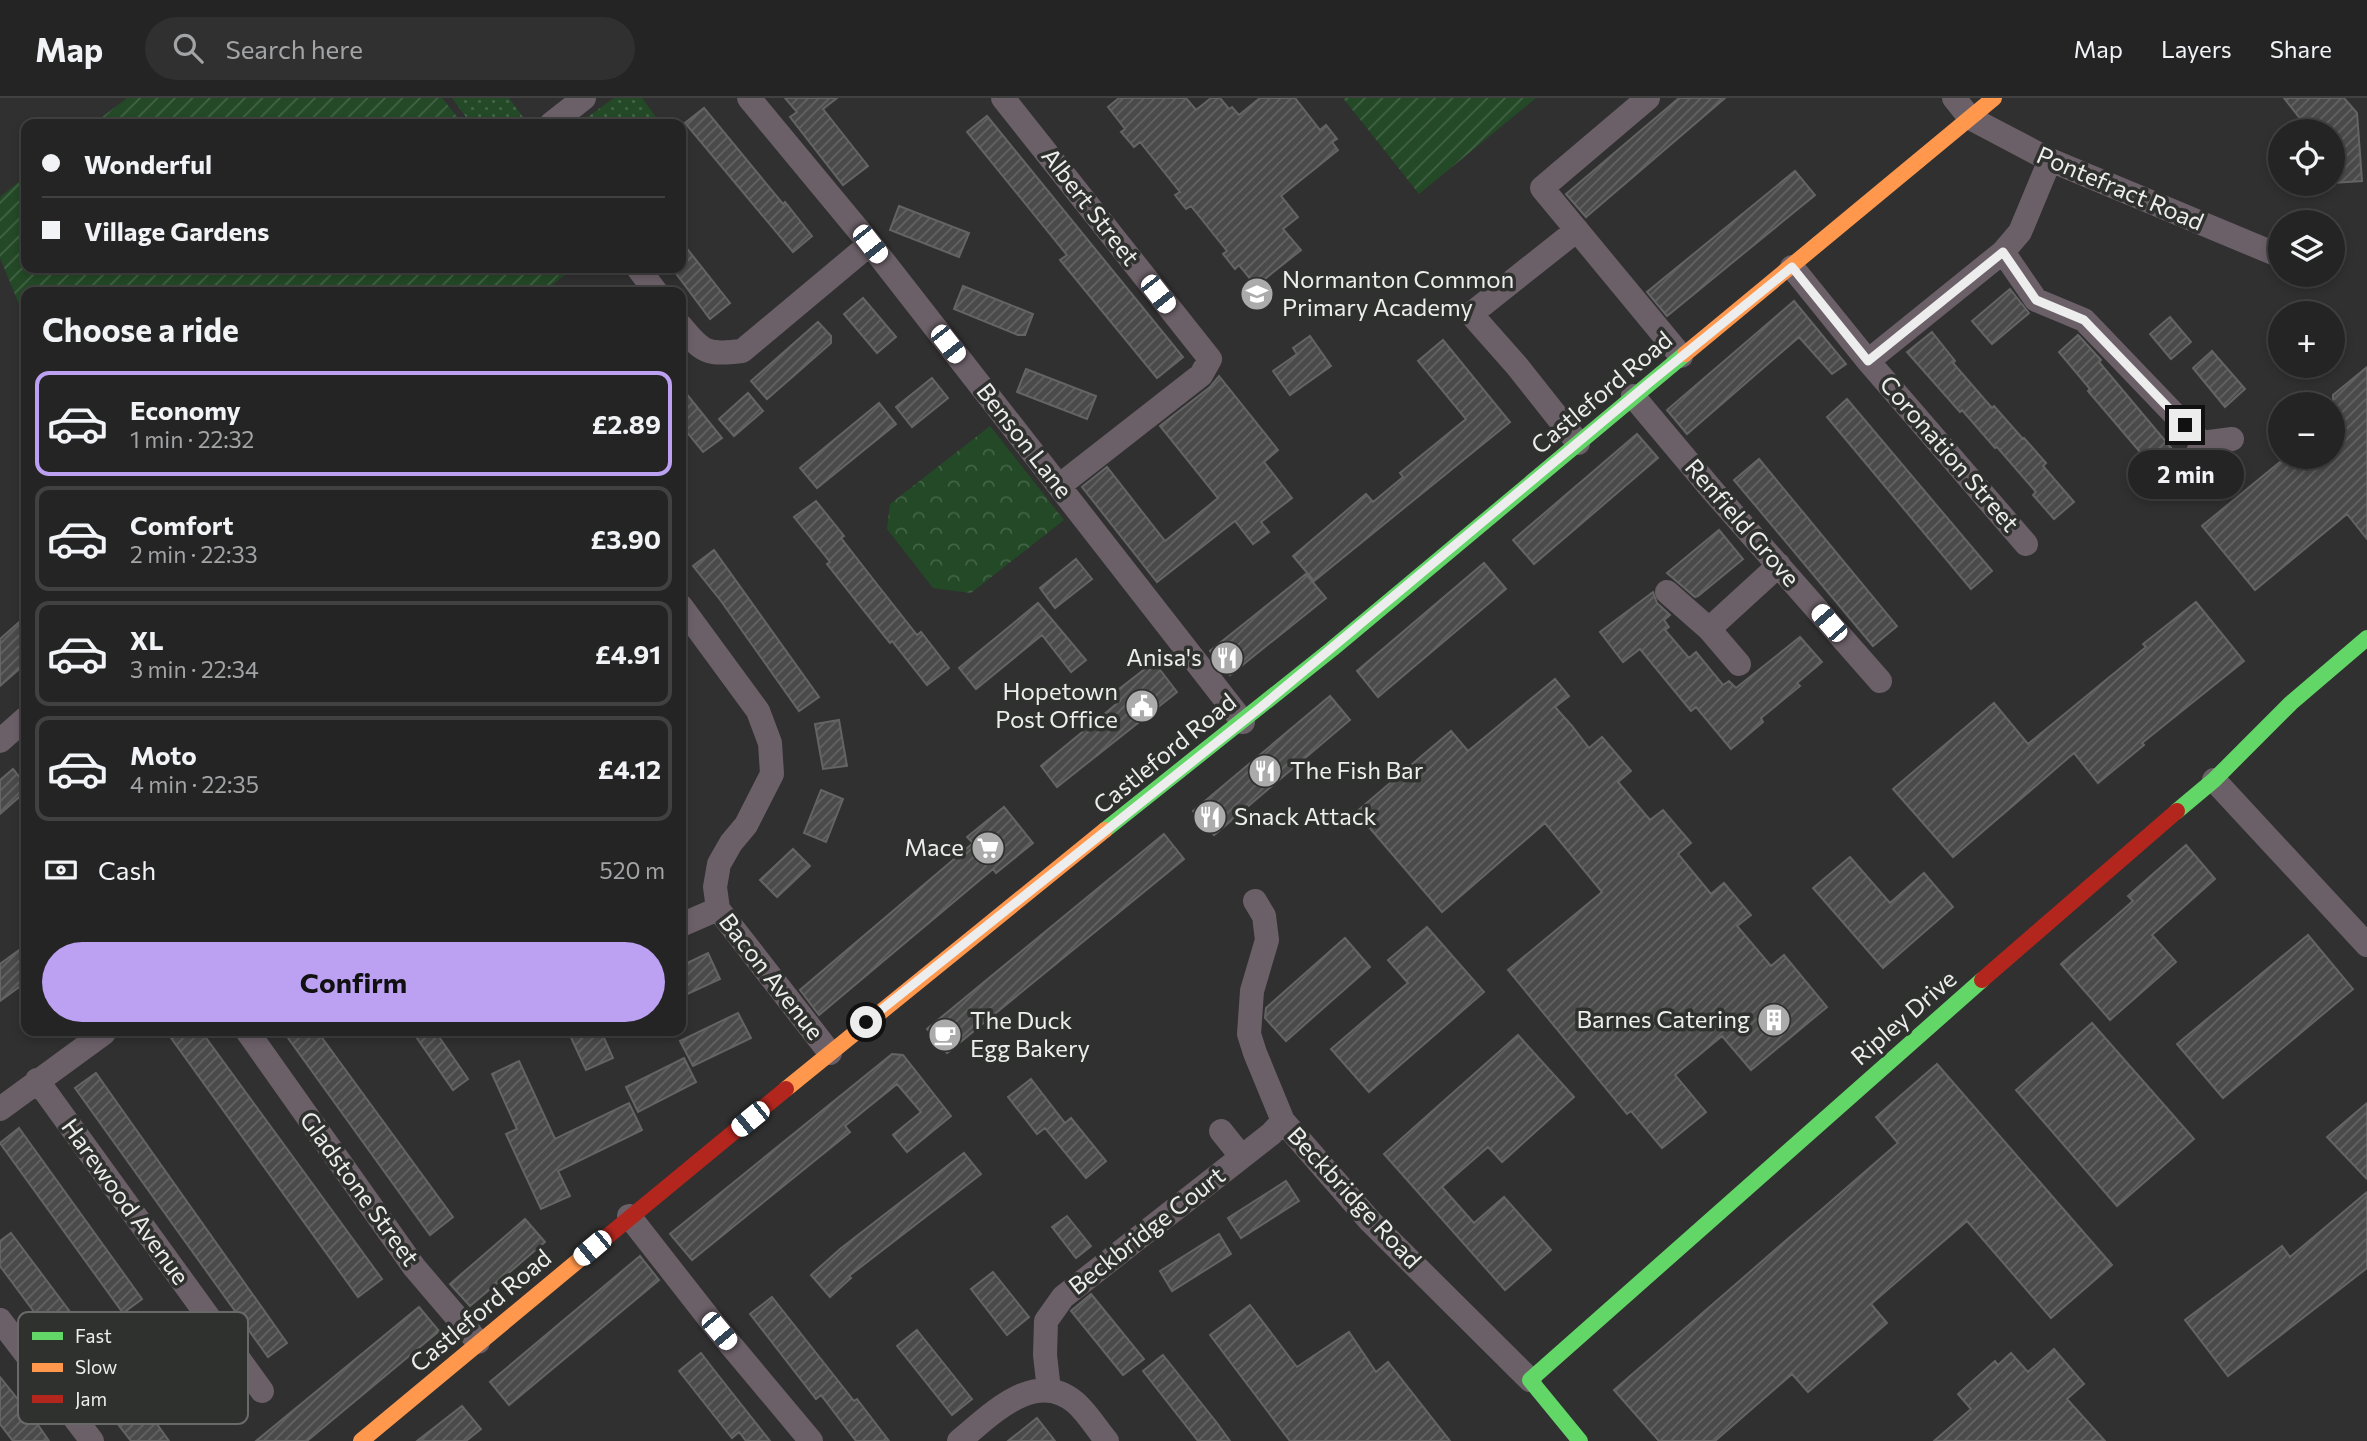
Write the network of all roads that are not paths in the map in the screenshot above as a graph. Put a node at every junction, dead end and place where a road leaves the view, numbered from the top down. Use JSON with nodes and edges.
{"nodes":[{"id":1,"x":584,"y":98,"type":"edge"},
{"id":2,"x":749,"y":98,"type":"edge"},
{"id":3,"x":1003,"y":98,"type":"edge"},
{"id":4,"x":1648,"y":98,"type":"edge"},
{"id":5,"x":1955,"y":98,"type":"edge"},
{"id":6,"x":1994,"y":98,"type":"edge"},
{"id":7,"x":1970,"y":118,"type":"junction"},
{"id":8,"x":557,"y":119,"type":"edge"},
{"id":9,"x":2050,"y":160,"type":"junction"},
{"id":10,"x":1577,"y":230,"type":"junction"},
{"id":11,"x":870,"y":244,"type":"junction"},
{"id":12,"x":2268,"y":251,"type":"edge"},
{"id":13,"x":2003,"y":252,"type":"junction"},
{"id":14,"x":1792,"y":267,"type":"junction"},
{"id":15,"x":686,"y":332,"type":"edge"},
{"id":16,"x":1681,"y":356,"type":"junction"},
{"id":17,"x":1868,"y":361,"type":"junction"},
{"id":18,"x":1633,"y":396,"type":"junction"},
{"id":19,"x":2232,"y":439,"type":"dead end"},
{"id":20,"x":1578,"y":443,"type":"junction"},
{"id":21,"x":2202,"y":443,"type":"junction"},
{"id":22,"x":2190,"y":471,"type":"dead end"},
{"id":23,"x":1059,"y":486,"type":"junction"},
{"id":24,"x":2026,"y":544,"type":"dead end"},
{"id":25,"x":1779,"y":565,"type":"junction"},
{"id":26,"x":1667,"y":592,"type":"dead end"},
{"id":27,"x":686,"y":613,"type":"edge"},
{"id":28,"x":1709,"y":629,"type":"junction"},
{"id":29,"x":2367,"y":638,"type":"edge"},
{"id":30,"x":1739,"y":664,"type":"dead end"},
{"id":31,"x":1880,"y":681,"type":"dead end"},
{"id":32,"x":21,"y":722,"type":"edge"},
{"id":33,"x":1243,"y":722,"type":"junction"},
{"id":34,"x":0,"y":741,"type":"edge"},
{"id":35,"x":2214,"y":780,"type":"junction"},
{"id":36,"x":1255,"y":901,"type":"dead end"},
{"id":37,"x":718,"y":909,"type":"junction"},
{"id":38,"x":686,"y":923,"type":"edge"},
{"id":39,"x":2367,"y":945,"type":"edge"},
{"id":40,"x":100,"y":1036,"type":"edge"},
{"id":41,"x":250,"y":1036,"type":"edge"},
{"id":42,"x":830,"y":1054,"type":"junction"},
{"id":43,"x":37,"y":1080,"type":"junction"},
{"id":44,"x":0,"y":1109,"type":"edge"},
{"id":45,"x":1283,"y":1121,"type":"junction"},
{"id":46,"x":1222,"y":1131,"type":"dead end"},
{"id":47,"x":1241,"y":1156,"type":"junction"},
{"id":48,"x":629,"y":1216,"type":"junction"},
{"id":49,"x":205,"y":1312,"type":"edge"},
{"id":50,"x":0,"y":1320,"type":"edge"},
{"id":51,"x":478,"y":1342,"type":"junction"},
{"id":52,"x":18,"y":1344,"type":"edge"},
{"id":53,"x":248,"y":1372,"type":"edge"},
{"id":54,"x":1530,"y":1380,"type":"junction"},
{"id":55,"x":1049,"y":1390,"type":"junction"},
{"id":56,"x":262,"y":1391,"type":"dead end"},
{"id":57,"x":79,"y":1424,"type":"edge"},
{"id":58,"x":92,"y":1441,"type":"edge"},
{"id":59,"x":361,"y":1441,"type":"edge"},
{"id":60,"x":811,"y":1441,"type":"edge"},
{"id":61,"x":959,"y":1441,"type":"edge"},
{"id":62,"x":1107,"y":1441,"type":"edge"},
{"id":63,"x":1580,"y":1441,"type":"edge"}],
"edges":[{"from":1,"to":8,"type":"street"},
{"from":2,"to":11,"type":"street","name":"Benson Lane"},
{"from":3,"to":23,"type":"street","name":"Albert Street"},
{"from":4,"to":10,"type":"street"},
{"from":5,"to":7,"type":"street"},
{"from":6,"to":7,"type":"street","name":"Castleford Road"},
{"from":7,"to":9,"type":"street","name":"Pontefract Road"},
{"from":7,"to":14,"type":"street","name":"Castleford Road"},
{"from":9,"to":12,"type":"street","name":"Pontefract Road"},
{"from":9,"to":13,"type":"street"},
{"from":10,"to":16,"type":"street"},
{"from":10,"to":20,"type":"street"},
{"from":11,"to":15,"type":"street"},
{"from":11,"to":23,"type":"street","name":"Benson Lane"},
{"from":13,"to":17,"type":"street"},
{"from":13,"to":21,"type":"street"},
{"from":14,"to":16,"type":"street","name":"Castleford Road"},
{"from":14,"to":17,"type":"street","name":"Coronation Street"},
{"from":16,"to":18,"type":"street","name":"Castleford Road"},
{"from":17,"to":24,"type":"street","name":"Coronation Street"},
{"from":18,"to":20,"type":"street","name":"Castleford Road"},
{"from":18,"to":25,"type":"street","name":"Renfield Grove"},
{"from":19,"to":21,"type":"street"},
{"from":20,"to":33,"type":"street","name":"Castleford Road"},
{"from":21,"to":22,"type":"street"},
{"from":23,"to":33,"type":"street","name":"Benson Lane"},
{"from":25,"to":28,"type":"street"},
{"from":25,"to":31,"type":"street","name":"Renfield Grove"},
{"from":26,"to":28,"type":"street"},
{"from":27,"to":37,"type":"street","name":"Bacon Avenue"},
{"from":28,"to":30,"type":"street"},
{"from":29,"to":35,"type":"street","name":"Ripley Drive"},
{"from":32,"to":34,"type":"street"},
{"from":33,"to":42,"type":"street","name":"Castleford Road"},
{"from":35,"to":39,"type":"street"},
{"from":35,"to":54,"type":"street","name":"Ripley Drive"},
{"from":36,"to":45,"type":"street","name":"Beckbridge Road"},
{"from":37,"to":38,"type":"street"},
{"from":37,"to":42,"type":"street","name":"Bacon Avenue"},
{"from":40,"to":43,"type":"street"},
{"from":41,"to":51,"type":"street","name":"Gladstone Street"},
{"from":42,"to":48,"type":"street","name":"Castleford Road"},
{"from":43,"to":44,"type":"street"},
{"from":43,"to":49,"type":"street","name":"Harewood Avenue"},
{"from":45,"to":47,"type":"street","name":"Beckbridge Court"},
{"from":45,"to":54,"type":"street","name":"Beckbridge Road"},
{"from":46,"to":47,"type":"street","name":"Beckbridge Court"},
{"from":47,"to":55,"type":"street","name":"Beckbridge Court"},
{"from":48,"to":51,"type":"street","name":"Castleford Road"},
{"from":48,"to":60,"type":"street"},
{"from":50,"to":52,"type":"street"},
{"from":51,"to":59,"type":"street","name":"Castleford Road"},
{"from":53,"to":56,"type":"street","name":"Harewood Avenue"},
{"from":54,"to":63,"type":"street"},
{"from":55,"to":61,"type":"street"},
{"from":55,"to":62,"type":"street"},
{"from":57,"to":58,"type":"street"}]}
